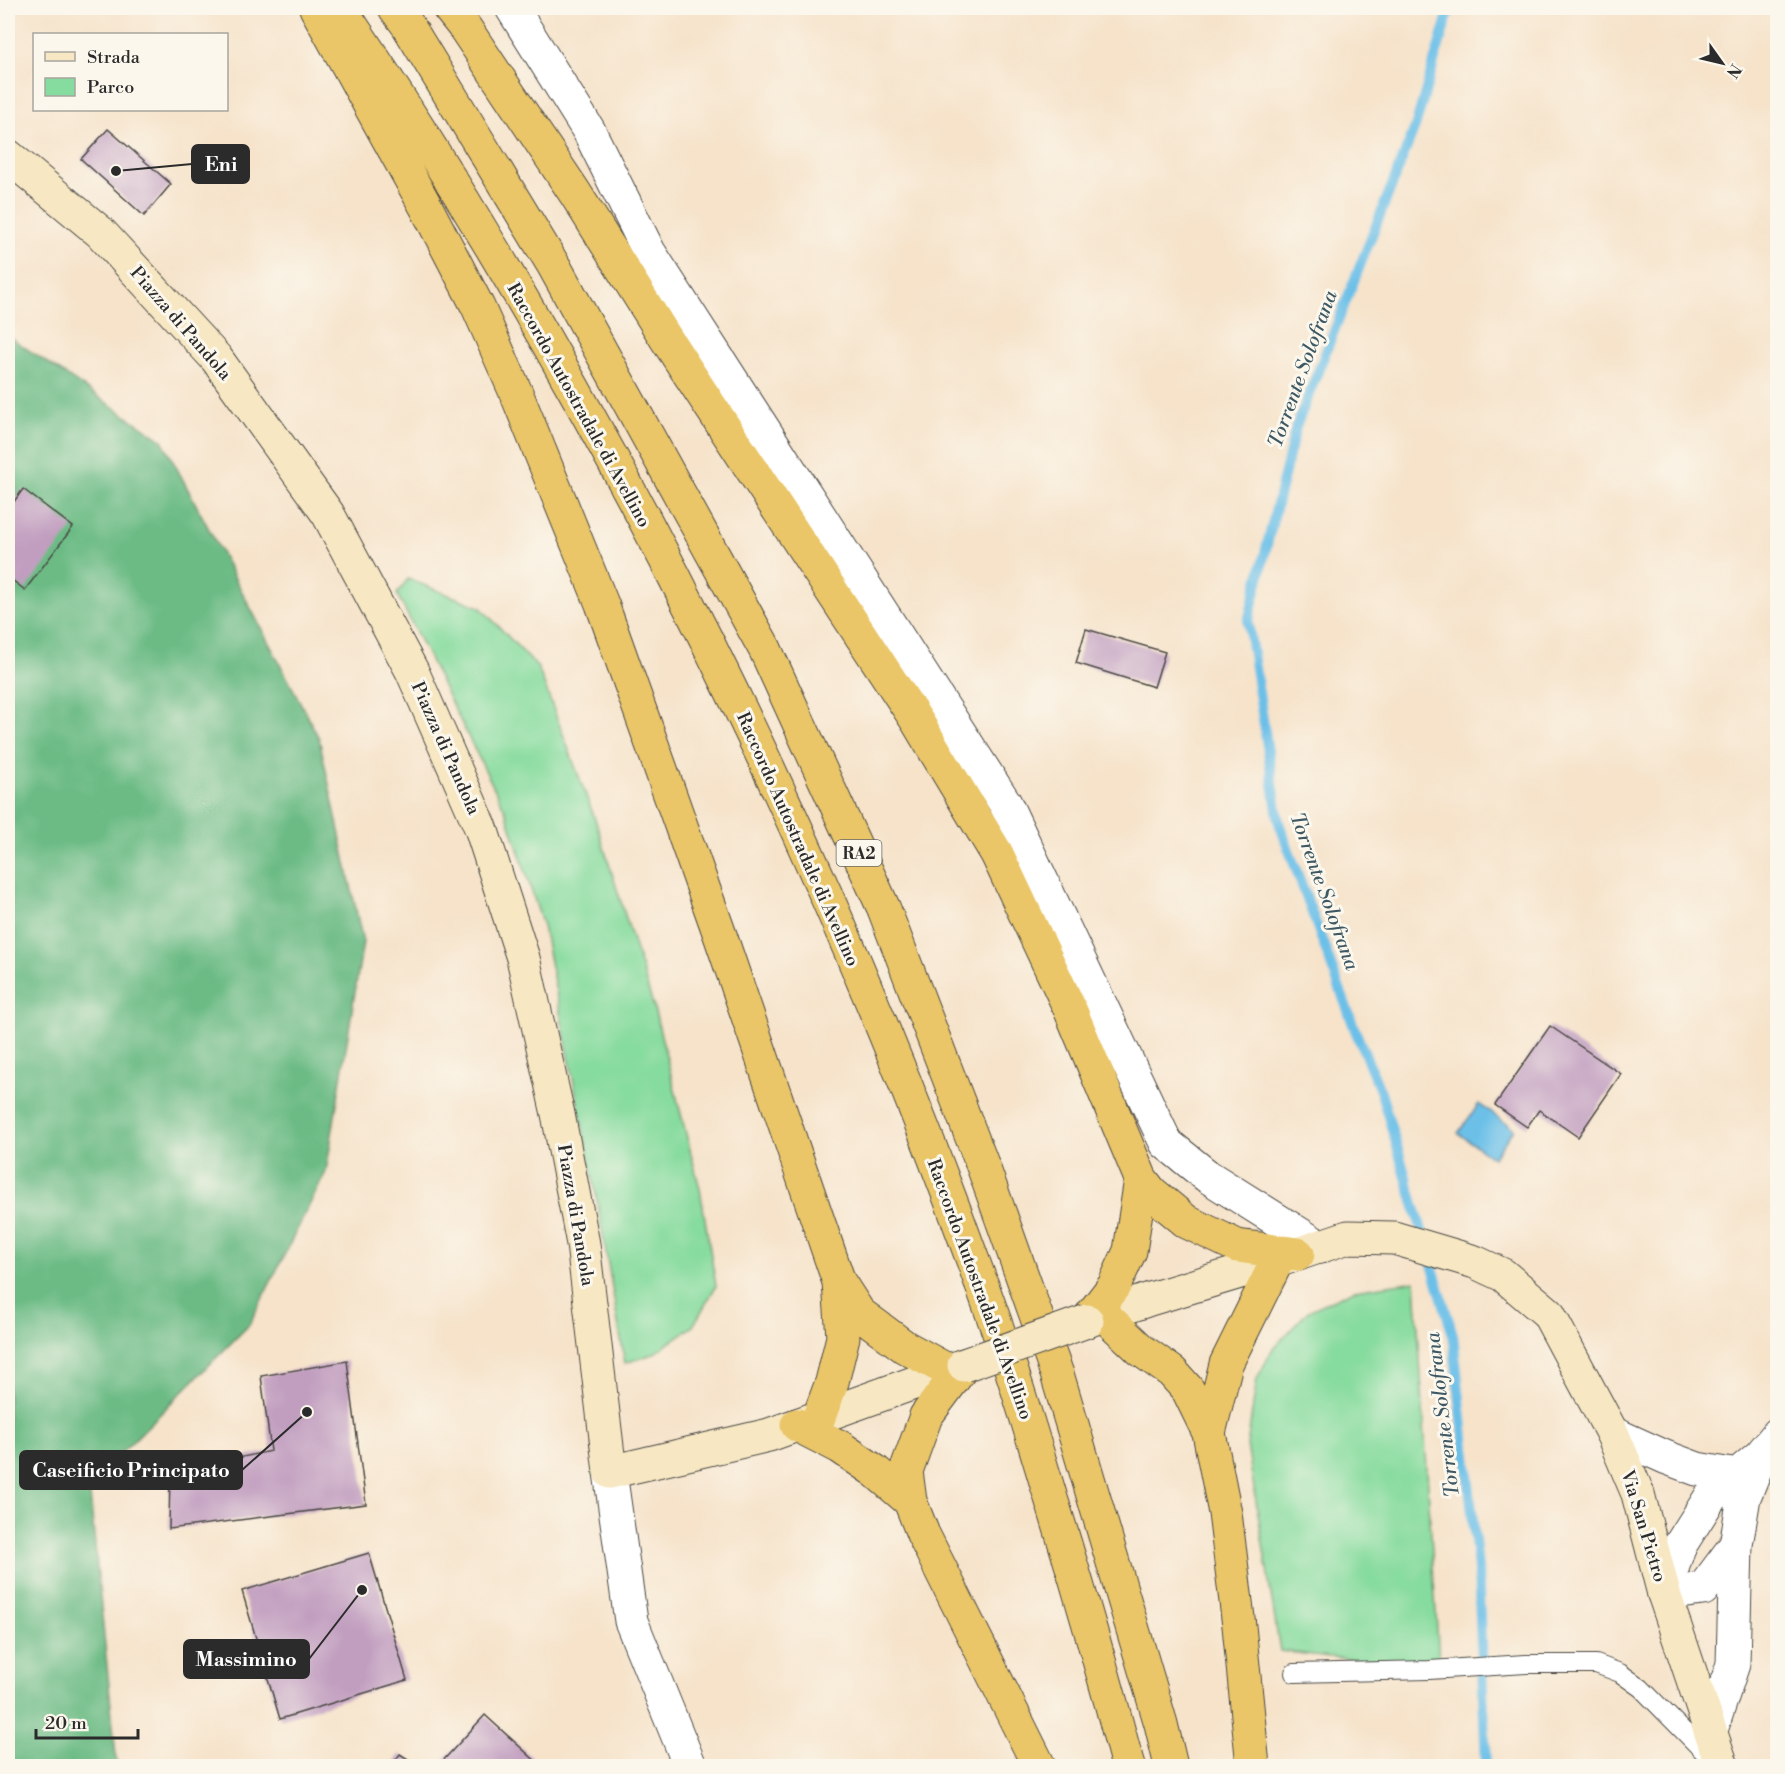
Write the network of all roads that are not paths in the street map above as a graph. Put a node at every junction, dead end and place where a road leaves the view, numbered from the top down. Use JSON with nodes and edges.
{"nodes":[{"id":1,"x":316,"y":8,"type":"edge"},
{"id":2,"x":340,"y":8,"type":"edge"},
{"id":3,"x":395,"y":8,"type":"edge"},
{"id":4,"x":449,"y":8,"type":"edge"},
{"id":5,"x":512,"y":8,"type":"edge"},
{"id":6,"x":8,"y":156,"type":"edge"},
{"id":7,"x":1141,"y":1179,"type":"junction"},
{"id":8,"x":1298,"y":1254,"type":"junction"},
{"id":9,"x":839,"y":1282,"type":"junction"},
{"id":10,"x":1096,"y":1318,"type":"junction"},
{"id":11,"x":957,"y":1368,"type":"junction"},
{"id":12,"x":808,"y":1421,"type":"junction"},
{"id":13,"x":1209,"y":1432,"type":"junction"},
{"id":14,"x":1612,"y":1433,"type":"junction"},
{"id":15,"x":1758,"y":1455,"type":"edge"},
{"id":16,"x":610,"y":1472,"type":"junction"},
{"id":17,"x":910,"y":1501,"type":"junction"},
{"id":18,"x":1736,"y":1545,"type":"junction"},
{"id":19,"x":1664,"y":1594,"type":"junction"},
{"id":20,"x":1294,"y":1673,"type":"dead end"},
{"id":21,"x":1710,"y":1733,"type":"junction"},
{"id":22,"x":690,"y":1767,"type":"edge"},
{"id":23,"x":1039,"y":1767,"type":"edge"},
{"id":24,"x":1128,"y":1767,"type":"edge"},
{"id":25,"x":1171,"y":1767,"type":"edge"},
{"id":26,"x":1254,"y":1767,"type":"edge"},
{"id":27,"x":1720,"y":1767,"type":"edge"}],
"edges":[{"from":1,"to":9,"type":"highway"},
{"from":2,"to":24,"type":"highway","name":"Raccordo Autostradale di Avellino","number":"RA2"},
{"from":3,"to":25,"type":"highway","number":"RA2"},
{"from":4,"to":7,"type":"highway"},
{"from":5,"to":8,"type":"street"},
{"from":6,"to":16,"type":"street","name":"Piazza di Pandola"},
{"from":7,"to":8,"type":"highway"},
{"from":7,"to":10,"type":"highway"},
{"from":8,"to":10,"type":"street","name":"Via San Pietro"},
{"from":8,"to":13,"type":"highway"},
{"from":8,"to":14,"type":"street","name":"Via San Pietro"},
{"from":9,"to":11,"type":"highway"},
{"from":9,"to":12,"type":"highway"},
{"from":10,"to":11,"type":"street","name":"Via San Pietro","bridge":true},
{"from":10,"to":13,"type":"highway"},
{"from":11,"to":12,"type":"street","name":"Via San Pietro"},
{"from":11,"to":17,"type":"highway"},
{"from":12,"to":16,"type":"street","name":"Via San Pietro"},
{"from":12,"to":17,"type":"highway"},
{"from":13,"to":26,"type":"highway"},
{"from":14,"to":15,"type":"street"},
{"from":14,"to":19,"type":"street","name":"Via San Pietro"},
{"from":15,"to":18,"type":"street"},
{"from":15,"to":19,"type":"street"},
{"from":16,"to":22,"type":"street"},
{"from":17,"to":23,"type":"highway"},
{"from":18,"to":19,"type":"street"},
{"from":18,"to":21,"type":"street"},
{"from":19,"to":21,"type":"street","name":"Via San Pietro"},
{"from":20,"to":27,"type":"lane"},
{"from":21,"to":27,"type":"street","name":"Via San Pietro"}]}
